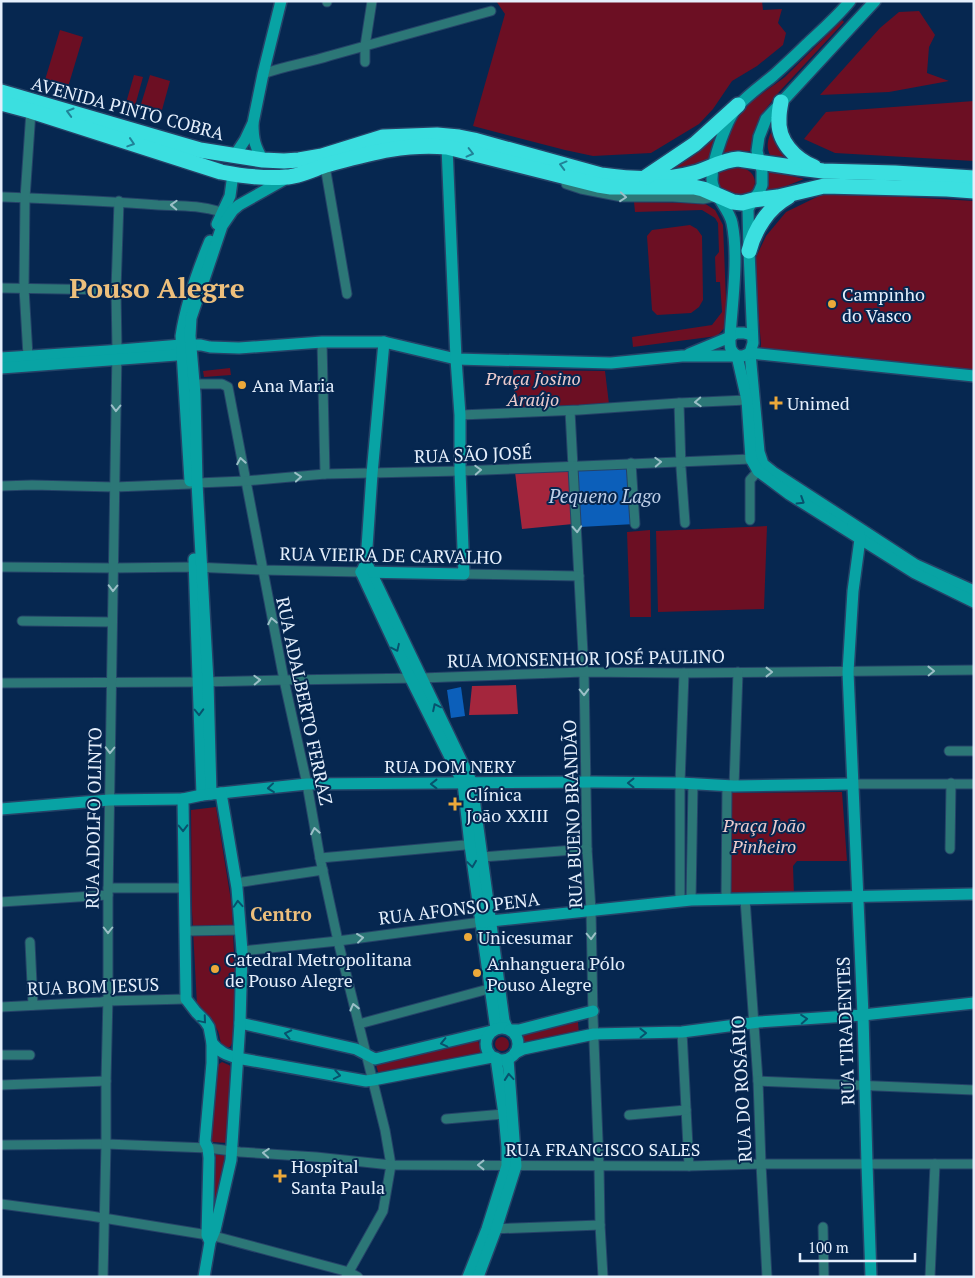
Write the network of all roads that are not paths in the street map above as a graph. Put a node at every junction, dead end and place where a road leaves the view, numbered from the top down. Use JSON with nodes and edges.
{"nodes":[{"id":1,"x":281,"y":1,"type":"edge"},
{"id":2,"x":372,"y":1,"type":"edge"},
{"id":3,"x":850,"y":1,"type":"edge"},
{"id":4,"x":875,"y":1,"type":"edge"},
{"id":5,"x":491,"y":11,"type":"dead end"},
{"id":6,"x":365,"y":46,"type":"junction"},
{"id":7,"x":365,"y":62,"type":"dead end"},
{"id":8,"x":263,"y":74,"type":"junction"},
{"id":9,"x":1,"y":92,"type":"edge"},
{"id":10,"x":781,"y":102,"type":"junction"},
{"id":11,"x":1,"y":103,"type":"edge"},
{"id":12,"x":738,"y":105,"type":"junction"},
{"id":13,"x":31,"y":111,"type":"junction"},
{"id":14,"x":253,"y":123,"type":"junction"},
{"id":15,"x":104,"y":128,"type":"junction"},
{"id":16,"x":382,"y":144,"type":"junction"},
{"id":17,"x":447,"y":147,"type":"junction"},
{"id":18,"x":240,"y":156,"type":"junction"},
{"id":19,"x":263,"y":160,"type":"junction"},
{"id":20,"x":759,"y":162,"type":"junction"},
{"id":21,"x":325,"y":166,"type":"junction"},
{"id":22,"x":713,"y":173,"type":"junction"},
{"id":23,"x":238,"y":175,"type":"junction"},
{"id":24,"x":288,"y":177,"type":"junction"},
{"id":25,"x":646,"y":177,"type":"junction"},
{"id":26,"x":824,"y":178,"type":"junction"},
{"id":27,"x":974,"y":178,"type":"edge"},
{"id":28,"x":974,"y":191,"type":"edge"},
{"id":29,"x":799,"y":192,"type":"junction"},
{"id":30,"x":718,"y":196,"type":"junction"},
{"id":31,"x":1,"y":198,"type":"edge"},
{"id":32,"x":25,"y":198,"type":"junction"},
{"id":33,"x":752,"y":200,"type":"junction"},
{"id":34,"x":119,"y":201,"type":"junction"},
{"id":35,"x":225,"y":214,"type":"junction"},
{"id":36,"x":748,"y":251,"type":"junction"},
{"id":37,"x":1,"y":288,"type":"edge"},
{"id":38,"x":24,"y":288,"type":"junction"},
{"id":39,"x":116,"y":290,"type":"junction"},
{"id":40,"x":347,"y":294,"type":"dead end"},
{"id":41,"x":752,"y":335,"type":"junction"},
{"id":42,"x":730,"y":337,"type":"junction"},
{"id":43,"x":322,"y":342,"type":"junction"},
{"id":44,"x":384,"y":342,"type":"junction"},
{"id":45,"x":187,"y":349,"type":"junction"},
{"id":46,"x":750,"y":353,"type":"junction"},
{"id":47,"x":117,"y":355,"type":"junction"},
{"id":48,"x":28,"y":356,"type":"junction"},
{"id":49,"x":682,"y":356,"type":"junction"},
{"id":50,"x":737,"y":356,"type":"junction"},
{"id":51,"x":1,"y":358,"type":"edge"},
{"id":52,"x":456,"y":359,"type":"junction"},
{"id":53,"x":1,"y":368,"type":"edge"},
{"id":54,"x":974,"y":376,"type":"edge"},
{"id":55,"x":189,"y":384,"type":"junction"},
{"id":56,"x":747,"y":400,"type":"junction"},
{"id":57,"x":679,"y":403,"type":"junction"},
{"id":58,"x":570,"y":411,"type":"junction"},
{"id":59,"x":460,"y":415,"type":"junction"},
{"id":60,"x":751,"y":459,"type":"junction"},
{"id":61,"x":680,"y":461,"type":"junction"},
{"id":62,"x":631,"y":464,"type":"junction"},
{"id":63,"x":574,"y":466,"type":"junction"},
{"id":64,"x":460,"y":471,"type":"junction"},
{"id":65,"x":758,"y":471,"type":"junction"},
{"id":66,"x":325,"y":474,"type":"junction"},
{"id":67,"x":372,"y":474,"type":"junction"},
{"id":68,"x":245,"y":481,"type":"junction"},
{"id":69,"x":193,"y":484,"type":"junction"},
{"id":70,"x":1,"y":486,"type":"edge"},
{"id":71,"x":115,"y":487,"type":"junction"},
{"id":72,"x":750,"y":520,"type":"dead end"},
{"id":73,"x":851,"y":522,"type":"junction"},
{"id":74,"x":685,"y":523,"type":"dead end"},
{"id":75,"x":635,"y":524,"type":"dead end"},
{"id":76,"x":860,"y":539,"type":"junction"},
{"id":77,"x":1,"y":567,"type":"edge"},
{"id":78,"x":113,"y":568,"type":"junction"},
{"id":79,"x":198,"y":568,"type":"junction"},
{"id":80,"x":366,"y":569,"type":"junction"},
{"id":81,"x":262,"y":570,"type":"junction"},
{"id":82,"x":464,"y":574,"type":"junction"},
{"id":83,"x":579,"y":576,"type":"junction"},
{"id":84,"x":952,"y":587,"type":"junction"},
{"id":85,"x":974,"y":590,"type":"edge"},
{"id":86,"x":974,"y":602,"type":"edge"},
{"id":87,"x":22,"y":620,"type":"dead end"},
{"id":88,"x":112,"y":622,"type":"junction"},
{"id":89,"x":974,"y":670,"type":"edge"},
{"id":90,"x":584,"y":672,"type":"junction"},
{"id":91,"x":738,"y":672,"type":"junction"},
{"id":92,"x":848,"y":672,"type":"junction"},
{"id":93,"x":684,"y":673,"type":"junction"},
{"id":94,"x":416,"y":678,"type":"junction"},
{"id":95,"x":284,"y":680,"type":"junction"},
{"id":96,"x":111,"y":682,"type":"junction"},
{"id":97,"x":203,"y":682,"type":"junction"},
{"id":98,"x":1,"y":683,"type":"edge"},
{"id":99,"x":949,"y":750,"type":"dead end"},
{"id":100,"x":974,"y":751,"type":"edge"},
{"id":101,"x":467,"y":783,"type":"junction"},
{"id":102,"x":586,"y":783,"type":"junction"},
{"id":103,"x":680,"y":783,"type":"junction"},
{"id":104,"x":951,"y":783,"type":"junction"},
{"id":105,"x":306,"y":784,"type":"junction"},
{"id":106,"x":693,"y":784,"type":"junction"},
{"id":107,"x":852,"y":784,"type":"junction"},
{"id":108,"x":974,"y":784,"type":"edge"},
{"id":109,"x":731,"y":786,"type":"junction"},
{"id":110,"x":211,"y":794,"type":"junction"},
{"id":111,"x":183,"y":799,"type":"junction"},
{"id":112,"x":109,"y":800,"type":"junction"},
{"id":113,"x":1,"y":809,"type":"edge"},
{"id":114,"x":475,"y":844,"type":"junction"},
{"id":115,"x":587,"y":849,"type":"junction"},
{"id":116,"x":950,"y":849,"type":"dead end"},
{"id":117,"x":482,"y":857,"type":"junction"},
{"id":118,"x":320,"y":858,"type":"junction"},
{"id":119,"x":322,"y":870,"type":"junction"},
{"id":120,"x":236,"y":883,"type":"junction"},
{"id":121,"x":184,"y":888,"type":"junction"},
{"id":122,"x":108,"y":892,"type":"junction"},
{"id":123,"x":974,"y":894,"type":"edge"},
{"id":124,"x":857,"y":897,"type":"junction"},
{"id":125,"x":726,"y":899,"type":"junction"},
{"id":126,"x":745,"y":899,"type":"junction"},
{"id":127,"x":686,"y":901,"type":"junction"},
{"id":128,"x":1,"y":902,"type":"edge"},
{"id":129,"x":591,"y":910,"type":"junction"},
{"id":130,"x":486,"y":922,"type":"junction"},
{"id":131,"x":240,"y":930,"type":"junction"},
{"id":132,"x":186,"y":931,"type":"junction"},
{"id":133,"x":338,"y":941,"type":"junction"},
{"id":134,"x":30,"y":942,"type":"dead end"},
{"id":135,"x":242,"y":951,"type":"junction"},
{"id":136,"x":494,"y":988,"type":"junction"},
{"id":137,"x":186,"y":999,"type":"junction"},
{"id":138,"x":108,"y":1001,"type":"junction"},
{"id":139,"x":974,"y":1003,"type":"edge"},
{"id":140,"x":33,"y":1005,"type":"junction"},
{"id":141,"x":1,"y":1007,"type":"edge"},
{"id":142,"x":593,"y":1011,"type":"junction"},
{"id":143,"x":863,"y":1015,"type":"junction"},
{"id":144,"x":240,"y":1023,"type":"junction"},
{"id":145,"x":754,"y":1023,"type":"junction"},
{"id":146,"x":358,"y":1024,"type":"junction"},
{"id":147,"x":501,"y":1030,"type":"junction"},
{"id":148,"x":682,"y":1032,"type":"junction"},
{"id":149,"x":594,"y":1034,"type":"junction"},
{"id":150,"x":212,"y":1043,"type":"junction"},
{"id":151,"x":366,"y":1054,"type":"junction"},
{"id":152,"x":1,"y":1055,"type":"edge"},
{"id":153,"x":30,"y":1055,"type":"dead end"},
{"id":154,"x":512,"y":1056,"type":"junction"},
{"id":155,"x":494,"y":1057,"type":"junction"},
{"id":156,"x":237,"y":1062,"type":"junction"},
{"id":157,"x":212,"y":1063,"type":"junction"},
{"id":158,"x":374,"y":1080,"type":"junction"},
{"id":159,"x":106,"y":1081,"type":"junction"},
{"id":160,"x":758,"y":1081,"type":"junction"},
{"id":161,"x":1,"y":1085,"type":"edge"},
{"id":162,"x":865,"y":1085,"type":"junction"},
{"id":163,"x":974,"y":1090,"type":"edge"},
{"id":164,"x":686,"y":1110,"type":"junction"},
{"id":165,"x":504,"y":1114,"type":"junction"},
{"id":166,"x":629,"y":1115,"type":"dead end"},
{"id":167,"x":446,"y":1119,"type":"dead end"},
{"id":168,"x":106,"y":1144,"type":"junction"},
{"id":169,"x":1,"y":1145,"type":"edge"},
{"id":170,"x":208,"y":1148,"type":"junction"},
{"id":171,"x":232,"y":1151,"type":"junction"},
{"id":172,"x":761,"y":1164,"type":"junction"},
{"id":173,"x":867,"y":1164,"type":"junction"},
{"id":174,"x":936,"y":1164,"type":"junction"},
{"id":175,"x":974,"y":1164,"type":"edge"},
{"id":176,"x":391,"y":1165,"type":"junction"},
{"id":177,"x":599,"y":1165,"type":"junction"},
{"id":178,"x":511,"y":1166,"type":"junction"},
{"id":179,"x":689,"y":1166,"type":"junction"},
{"id":180,"x":208,"y":1202,"type":"junction"},
{"id":181,"x":222,"y":1203,"type":"junction"},
{"id":182,"x":1,"y":1204,"type":"edge"},
{"id":183,"x":105,"y":1218,"type":"junction"},
{"id":184,"x":600,"y":1225,"type":"junction"},
{"id":185,"x":823,"y":1227,"type":"dead end"},
{"id":186,"x":492,"y":1229,"type":"junction"},
{"id":187,"x":210,"y":1238,"type":"junction"},
{"id":188,"x":348,"y":1274,"type":"edge"},
{"id":189,"x":103,"y":1277,"type":"edge"},
{"id":190,"x":204,"y":1277,"type":"edge"},
{"id":191,"x":358,"y":1277,"type":"edge"},
{"id":192,"x":468,"y":1277,"type":"edge"},
{"id":193,"x":478,"y":1277,"type":"edge"},
{"id":194,"x":603,"y":1277,"type":"edge"},
{"id":195,"x":767,"y":1277,"type":"edge"},
{"id":196,"x":824,"y":1277,"type":"edge"},
{"id":197,"x":871,"y":1277,"type":"edge"},
{"id":198,"x":930,"y":1277,"type":"edge"}],
"edges":[{"from":1,"to":8,"type":"street"},
{"from":2,"to":6,"type":"street"},
{"from":3,"to":12,"type":"street"},
{"from":4,"to":10,"type":"street"},
{"from":5,"to":6,"type":"street"},
{"from":6,"to":7,"type":"street"},
{"from":6,"to":8,"type":"street"},
{"from":8,"to":14,"type":"street"},
{"from":15,"to":9,"type":"highway","name":"AVENIDA PINTO COBRA","one_way":true},
{"from":10,"to":20,"type":"street"},
{"from":10,"to":26,"type":"highway"},
{"from":11,"to":13,"type":"highway","name":"AVENIDA PINTO COBRA"},
{"from":12,"to":22,"type":"street"},
{"from":12,"to":25,"type":"highway"},
{"from":13,"to":15,"type":"highway","name":"AVENIDA PINTO COBRA"},
{"from":13,"to":32,"type":"street"},
{"from":14,"to":18,"type":"street"},
{"from":14,"to":19,"type":"street"},
{"from":15,"to":18,"type":"highway","name":"AVENIDA PINTO COBRA"},
{"from":15,"to":23,"type":"highway","name":"AVENIDA PINTO COBRA","one_way":true},
{"from":16,"to":17,"type":"highway"},
{"from":16,"to":19,"type":"highway","name":"AVENIDA PINTO COBRA"},
{"from":16,"to":21,"type":"highway","name":"AVENIDA PINTO COBRA"},
{"from":25,"to":16,"type":"highway","one_way":true},
{"from":17,"to":30,"type":"highway","one_way":true},
{"from":17,"to":52,"type":"street"},
{"from":18,"to":19,"type":"highway","name":"AVENIDA PINTO COBRA"},
{"from":20,"to":22,"type":"highway"},
{"from":20,"to":26,"type":"highway"},
{"from":20,"to":33,"type":"street"},
{"from":21,"to":24,"type":"highway","name":"AVENIDA PINTO COBRA"},
{"from":21,"to":40,"type":"street"},
{"from":22,"to":25,"type":"highway"},
{"from":22,"to":30,"type":"street"},
{"from":23,"to":24,"type":"highway","name":"AVENIDA PINTO COBRA"},
{"from":23,"to":35,"type":"street"},
{"from":24,"to":35,"type":"street"},
{"from":26,"to":27,"type":"highway"},
{"from":26,"to":28,"type":"highway"},
{"from":26,"to":29,"type":"highway"},
{"from":29,"to":33,"type":"highway"},
{"from":29,"to":36,"type":"highway"},
{"from":30,"to":33,"type":"highway"},
{"from":30,"to":42,"type":"street"},
{"from":31,"to":32,"type":"street"},
{"from":32,"to":34,"type":"street"},
{"from":32,"to":38,"type":"street"},
{"from":33,"to":36,"type":"street"},
{"from":35,"to":34,"type":"street","one_way":true},
{"from":34,"to":39,"type":"street","name":"RUA ADOLFO OLINTO"},
{"from":35,"to":45,"type":"street"},
{"from":36,"to":41,"type":"street"},
{"from":37,"to":38,"type":"street"},
{"from":38,"to":39,"type":"street"},
{"from":38,"to":48,"type":"street"},
{"from":39,"to":47,"type":"street","name":"RUA ADOLFO OLINTO"},
{"from":41,"to":42,"type":"street"},
{"from":41,"to":46,"type":"street"},
{"from":42,"to":49,"type":"street"},
{"from":42,"to":50,"type":"street"},
{"from":43,"to":44,"type":"street"},
{"from":43,"to":45,"type":"street"},
{"from":43,"to":66,"type":"street"},
{"from":44,"to":52,"type":"street"},
{"from":44,"to":67,"type":"street"},
{"from":45,"to":47,"type":"street"},
{"from":45,"to":55,"type":"street"},
{"from":46,"to":50,"type":"street"},
{"from":46,"to":54,"type":"street"},
{"from":46,"to":73,"type":"street"},
{"from":47,"to":48,"type":"street"},
{"from":47,"to":53,"type":"street"},
{"from":47,"to":71,"type":"street","name":"RUA ADOLFO OLINTO","one_way":true},
{"from":48,"to":51,"type":"street"},
{"from":49,"to":50,"type":"street"},
{"from":49,"to":52,"type":"street"},
{"from":50,"to":56,"type":"street"},
{"from":52,"to":59,"type":"street"},
{"from":68,"to":55,"type":"street","name":"RUA ADALBERTO FERRAZ","one_way":true},
{"from":55,"to":69,"type":"street"},
{"from":56,"to":57,"type":"street","one_way":true},
{"from":56,"to":60,"type":"street"},
{"from":57,"to":58,"type":"street"},
{"from":57,"to":61,"type":"street"},
{"from":58,"to":59,"type":"street"},
{"from":58,"to":63,"type":"street","name":"RUA BUENO BRANDÃO"},
{"from":59,"to":64,"type":"street"},
{"from":60,"to":61,"type":"street","name":"RUA SÃO JOSÉ"},
{"from":60,"to":65,"type":"street"},
{"from":62,"to":61,"type":"street","name":"RUA SÃO JOSÉ","one_way":true},
{"from":61,"to":74,"type":"street"},
{"from":62,"to":63,"type":"street","name":"RUA SÃO JOSÉ"},
{"from":62,"to":75,"type":"street"},
{"from":64,"to":63,"type":"street","name":"RUA SÃO JOSÉ","one_way":true},
{"from":63,"to":83,"type":"street","name":"RUA BUENO BRANDÃO","one_way":true},
{"from":64,"to":67,"type":"street","name":"RUA SÃO JOSÉ"},
{"from":64,"to":82,"type":"street"},
{"from":65,"to":72,"type":"street"},
{"from":65,"to":76,"type":"street","one_way":true},
{"from":66,"to":67,"type":"street","name":"RUA SÃO JOSÉ"},
{"from":68,"to":66,"type":"street","name":"RUA SÃO JOSÉ","one_way":true},
{"from":67,"to":80,"type":"street"},
{"from":68,"to":69,"type":"street","name":"RUA SÃO JOSÉ"},
{"from":68,"to":81,"type":"street","name":"RUA ADALBERTO FERRAZ"},
{"from":69,"to":71,"type":"street","name":"RUA SÃO JOSÉ"},
{"from":69,"to":79,"type":"street"},
{"from":70,"to":71,"type":"street","name":"RUA SÃO JOSÉ"},
{"from":71,"to":78,"type":"street","name":"RUA ADOLFO OLINTO"},
{"from":73,"to":76,"type":"street"},
{"from":73,"to":84,"type":"street"},
{"from":76,"to":84,"type":"street"},
{"from":76,"to":92,"type":"street","name":"RUA TIRADENTES"},
{"from":77,"to":78,"type":"street","name":"RUA VIEIRA DE CARVALHO"},
{"from":78,"to":79,"type":"street","name":"RUA VIEIRA DE CARVALHO"},
{"from":78,"to":88,"type":"street","name":"RUA ADOLFO OLINTO","one_way":true},
{"from":79,"to":81,"type":"street","name":"RUA VIEIRA DE CARVALHO"},
{"from":79,"to":97,"type":"street"},
{"from":80,"to":81,"type":"street","name":"RUA VIEIRA DE CARVALHO"},
{"from":80,"to":82,"type":"street","name":"RUA VIEIRA DE CARVALHO"},
{"from":80,"to":94,"type":"street"},
{"from":95,"to":81,"type":"street","name":"RUA ADALBERTO FERRAZ","one_way":true},
{"from":82,"to":83,"type":"street","name":"RUA VIEIRA DE CARVALHO"},
{"from":83,"to":90,"type":"street","name":"RUA BUENO BRANDÃO"},
{"from":84,"to":85,"type":"street"},
{"from":84,"to":86,"type":"street"},
{"from":87,"to":88,"type":"street"},
{"from":88,"to":96,"type":"street","name":"RUA ADOLFO OLINTO"},
{"from":92,"to":89,"type":"street","name":"RUA MONSENHOR JOSÉ PAULINO","one_way":true},
{"from":90,"to":93,"type":"street","name":"RUA MONSENHOR JOSÉ PAULINO"},
{"from":90,"to":94,"type":"street","name":"RUA MONSENHOR JOSÉ PAULINO"},
{"from":90,"to":102,"type":"street","name":"RUA BUENO BRANDÃO","one_way":true},
{"from":91,"to":92,"type":"street","name":"RUA MONSENHOR JOSÉ PAULINO","one_way":true},
{"from":91,"to":93,"type":"street","name":"RUA MONSENHOR JOSÉ PAULINO"},
{"from":91,"to":109,"type":"street"},
{"from":92,"to":107,"type":"street","name":"RUA TIRADENTES"},
{"from":93,"to":103,"type":"street"},
{"from":94,"to":95,"type":"street","name":"RUA MONSENHOR JOSÉ PAULINO"},
{"from":94,"to":101,"type":"street"},
{"from":97,"to":95,"type":"street","name":"RUA MONSENHOR JOSÉ PAULINO","one_way":true},
{"from":95,"to":105,"type":"street","name":"RUA ADALBERTO FERRAZ"},
{"from":96,"to":97,"type":"street","name":"RUA MONSENHOR JOSÉ PAULINO"},
{"from":96,"to":98,"type":"street","name":"RUA MONSENHOR JOSÉ PAULINO"},
{"from":96,"to":112,"type":"street","name":"RUA ADOLFO OLINTO","one_way":true},
{"from":97,"to":110,"type":"street"},
{"from":99,"to":100,"type":"street"},
{"from":101,"to":102,"type":"street","name":"RUA DOM NERY"},
{"from":101,"to":105,"type":"street","name":"RUA DOM NERY","one_way":true},
{"from":101,"to":114,"type":"street"},
{"from":103,"to":102,"type":"street","name":"RUA DOM NERY","one_way":true},
{"from":102,"to":115,"type":"street","name":"RUA BUENO BRANDÃO"},
{"from":103,"to":106,"type":"street"},
{"from":103,"to":127,"type":"street"},
{"from":104,"to":107,"type":"street"},
{"from":104,"to":108,"type":"street"},
{"from":104,"to":116,"type":"street"},
{"from":105,"to":110,"type":"street","name":"RUA DOM NERY","one_way":true},
{"from":118,"to":105,"type":"street","name":"RUA ADALBERTO FERRAZ","one_way":true},
{"from":106,"to":109,"type":"street"},
{"from":106,"to":127,"type":"street"},
{"from":107,"to":109,"type":"street"},
{"from":107,"to":124,"type":"street","name":"RUA TIRADENTES"},
{"from":109,"to":125,"type":"street"},
{"from":110,"to":111,"type":"street","name":"RUA DOM NERY"},
{"from":110,"to":120,"type":"street"},
{"from":111,"to":112,"type":"street","name":"RUA DOM NERY"},
{"from":111,"to":121,"type":"street","one_way":true},
{"from":112,"to":113,"type":"street","name":"RUA DOM NERY"},
{"from":112,"to":122,"type":"street","name":"RUA ADOLFO OLINTO"},
{"from":114,"to":117,"type":"street"},
{"from":114,"to":118,"type":"street"},
{"from":114,"to":130,"type":"street","one_way":true},
{"from":115,"to":117,"type":"street"},
{"from":115,"to":129,"type":"street","name":"RUA BUENO BRANDÃO"},
{"from":117,"to":130,"type":"street"},
{"from":118,"to":119,"type":"street","name":"RUA ADALBERTO FERRAZ"},
{"from":119,"to":120,"type":"street"},
{"from":119,"to":133,"type":"street","name":"RUA ADALBERTO FERRAZ"},
{"from":131,"to":120,"type":"street","one_way":true},
{"from":121,"to":122,"type":"street"},
{"from":121,"to":132,"type":"street"},
{"from":122,"to":128,"type":"street"},
{"from":122,"to":138,"type":"street","name":"RUA ADOLFO OLINTO","one_way":true},
{"from":123,"to":124,"type":"street"},
{"from":124,"to":126,"type":"street"},
{"from":124,"to":143,"type":"street","name":"RUA TIRADENTES"},
{"from":125,"to":126,"type":"street"},
{"from":125,"to":127,"type":"street"},
{"from":126,"to":145,"type":"street","name":"RUA DO ROSÁRIO"},
{"from":127,"to":129,"type":"street","name":"RUA AFONSO PENA"},
{"from":129,"to":130,"type":"street","name":"RUA AFONSO PENA"},
{"from":129,"to":142,"type":"street","name":"RUA BUENO BRANDÃO","one_way":true},
{"from":133,"to":130,"type":"street","name":"RUA AFONSO PENA","one_way":true},
{"from":130,"to":136,"type":"street"},
{"from":131,"to":132,"type":"street"},
{"from":131,"to":135,"type":"street"},
{"from":132,"to":137,"type":"street"},
{"from":133,"to":135,"type":"street","name":"RUA AFONSO PENA"},
{"from":146,"to":133,"type":"street","name":"RUA ADALBERTO FERRAZ","one_way":true},
{"from":134,"to":140,"type":"street"},
{"from":135,"to":144,"type":"street"},
{"from":136,"to":146,"type":"street"},
{"from":136,"to":147,"type":"street"},
{"from":137,"to":138,"type":"street","name":"RUA BOM JESUS"},
{"from":137,"to":150,"type":"street","one_way":true},
{"from":138,"to":140,"type":"street","name":"RUA BOM JESUS"},
{"from":138,"to":159,"type":"street","name":"RUA ADOLFO OLINTO"},
{"from":139,"to":143,"type":"street"},
{"from":140,"to":141,"type":"street","name":"RUA BOM JESUS"},
{"from":142,"to":147,"type":"street"},
{"from":142,"to":149,"type":"street","name":"RUA BUENO BRANDÃO"},
{"from":145,"to":143,"type":"street","one_way":true},
{"from":143,"to":162,"type":"street","name":"RUA TIRADENTES"},
{"from":151,"to":144,"type":"street","one_way":true},
{"from":144,"to":156,"type":"street"},
{"from":145,"to":148,"type":"street"},
{"from":145,"to":160,"type":"street","name":"RUA DO ROSÁRIO"},
{"from":146,"to":151,"type":"street","name":"RUA ADALBERTO FERRAZ"},
{"from":147,"to":151,"type":"street","one_way":true},
{"from":147,"to":154,"type":"street"},
{"from":147,"to":155,"type":"street"},
{"from":149,"to":148,"type":"street","one_way":true},
{"from":148,"to":164,"type":"street"},
{"from":149,"to":154,"type":"street"},
{"from":149,"to":177,"type":"street","name":"RUA BUENO BRANDÃO"},
{"from":150,"to":156,"type":"street"},
{"from":150,"to":157,"type":"street"},
{"from":151,"to":158,"type":"street","name":"RUA ADALBERTO FERRAZ"},
{"from":152,"to":153,"type":"street"},
{"from":154,"to":155,"type":"street"},
{"from":178,"to":154,"type":"street","one_way":true},
{"from":155,"to":158,"type":"street"},
{"from":155,"to":165,"type":"street"},
{"from":156,"to":157,"type":"street"},
{"from":156,"to":158,"type":"street","one_way":true},
{"from":156,"to":171,"type":"street"},
{"from":157,"to":170,"type":"street"},
{"from":158,"to":176,"type":"street","name":"RUA ADALBERTO FERRAZ"},
{"from":159,"to":161,"type":"street"},
{"from":159,"to":168,"type":"street","name":"RUA ADOLFO OLINTO"},
{"from":160,"to":162,"type":"street"},
{"from":160,"to":172,"type":"street","name":"RUA DO ROSÁRIO"},
{"from":162,"to":163,"type":"street"},
{"from":162,"to":173,"type":"street","name":"RUA TIRADENTES"},
{"from":164,"to":166,"type":"street"},
{"from":164,"to":179,"type":"street"},
{"from":165,"to":167,"type":"street"},
{"from":165,"to":178,"type":"street"},
{"from":168,"to":169,"type":"street","name":"RUA FRANCISCO SALES"},
{"from":168,"to":170,"type":"street","name":"RUA FRANCISCO SALES"},
{"from":168,"to":183,"type":"street","name":"RUA ADOLFO OLINTO"},
{"from":170,"to":171,"type":"street","name":"RUA FRANCISCO SALES"},
{"from":170,"to":180,"type":"street"},
{"from":176,"to":171,"type":"street","name":"RUA FRANCISCO SALES","one_way":true},
{"from":171,"to":181,"type":"street"},
{"from":172,"to":173,"type":"street","name":"RUA FRANCISCO SALES"},
{"from":172,"to":179,"type":"street","name":"RUA FRANCISCO SALES"},
{"from":172,"to":195,"type":"street","name":"RUA DO ROSÁRIO"},
{"from":173,"to":174,"type":"street","name":"RUA FRANCISCO SALES"},
{"from":173,"to":197,"type":"street","name":"RUA TIRADENTES"},
{"from":174,"to":175,"type":"street","name":"RUA FRANCISCO SALES"},
{"from":174,"to":198,"type":"street"},
{"from":178,"to":176,"type":"street","name":"RUA FRANCISCO SALES","one_way":true},
{"from":176,"to":188,"type":"street","name":"RUA ADALBERTO FERRAZ"},
{"from":177,"to":178,"type":"street","name":"RUA FRANCISCO SALES"},
{"from":177,"to":179,"type":"street","name":"RUA FRANCISCO SALES"},
{"from":177,"to":184,"type":"street","name":"RUA BUENO BRANDÃO"},
{"from":178,"to":186,"type":"street"},
{"from":180,"to":181,"type":"street"},
{"from":180,"to":187,"type":"street"},
{"from":181,"to":187,"type":"street"},
{"from":182,"to":183,"type":"street"},
{"from":183,"to":187,"type":"street"},
{"from":183,"to":189,"type":"street","name":"RUA ADOLFO OLINTO"},
{"from":184,"to":186,"type":"street"},
{"from":184,"to":194,"type":"street","name":"RUA BUENO BRANDÃO"},
{"from":185,"to":196,"type":"street"},
{"from":186,"to":192,"type":"street"},
{"from":186,"to":193,"type":"street"},
{"from":187,"to":188,"type":"street"},
{"from":187,"to":190,"type":"street"},
{"from":188,"to":191,"type":"street"}]}
